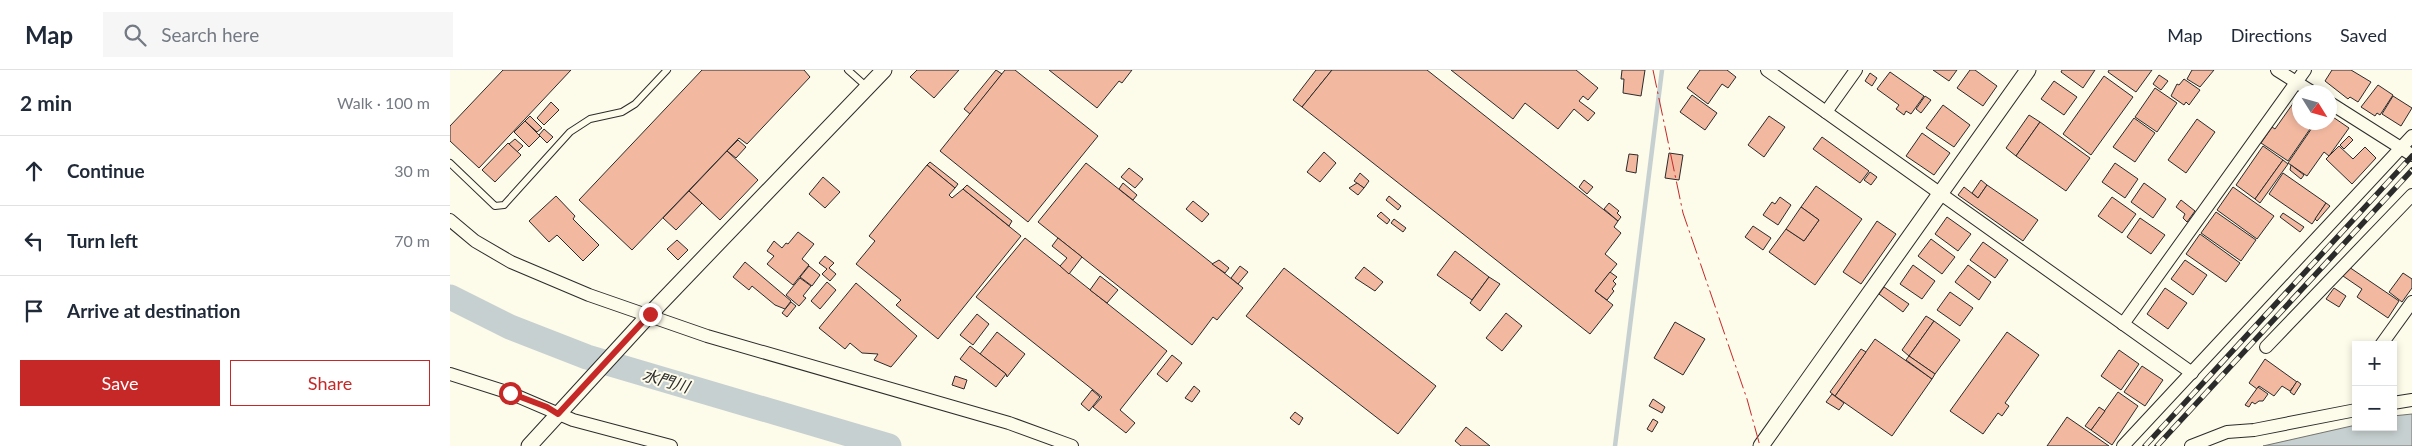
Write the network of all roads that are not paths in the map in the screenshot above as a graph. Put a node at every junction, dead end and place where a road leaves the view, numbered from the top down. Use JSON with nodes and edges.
{"nodes":[{"id":1,"x":667,"y":70,"type":"edge"},
{"id":2,"x":848,"y":70,"type":"edge"},
{"id":3,"x":884,"y":70,"type":"edge"},
{"id":4,"x":1767,"y":70,"type":"edge"},
{"id":5,"x":1856,"y":70,"type":"edge"},
{"id":6,"x":2028,"y":70,"type":"edge"},
{"id":7,"x":2276,"y":70,"type":"edge"},
{"id":8,"x":2305,"y":70,"type":"edge"},
{"id":9,"x":2296,"y":83,"type":"junction"},
{"id":10,"x":2300,"y":85,"type":"edge"},
{"id":11,"x":867,"y":87,"type":"junction"},
{"id":12,"x":2337,"y":108,"type":"edge"},
{"id":13,"x":1826,"y":112,"type":"junction"},
{"id":14,"x":2412,"y":136,"type":"edge"},
{"id":15,"x":2407,"y":152,"type":"edge"},
{"id":16,"x":450,"y":163,"type":"edge"},
{"id":17,"x":1940,"y":193,"type":"junction"},
{"id":18,"x":2412,"y":195,"type":"edge"},
{"id":19,"x":450,"y":220,"type":"edge"},
{"id":20,"x":2412,"y":302,"type":"edge"},
{"id":21,"x":646,"y":319,"type":"junction"},
{"id":22,"x":2123,"y":324,"type":"junction"},
{"id":23,"x":2384,"y":341,"type":"edge"},
{"id":24,"x":2266,"y":347,"type":"dead end"},
{"id":25,"x":2192,"y":373,"type":"junction"},
{"id":26,"x":450,"y":374,"type":"edge"},
{"id":27,"x":2412,"y":400,"type":"edge"},
{"id":28,"x":2397,"y":402,"type":"edge"},
{"id":29,"x":562,"y":410,"type":"junction"},
{"id":30,"x":2352,"y":411,"type":"edge"},
{"id":31,"x":529,"y":446,"type":"edge"},
{"id":32,"x":671,"y":446,"type":"edge"},
{"id":33,"x":1072,"y":446,"type":"edge"},
{"id":34,"x":1761,"y":446,"type":"edge"},
{"id":35,"x":2123,"y":446,"type":"edge"},
{"id":36,"x":2191,"y":446,"type":"edge"}],
"edges":[{"from":1,"to":16,"type":"lane"},
{"from":2,"to":11,"type":"lane"},
{"from":3,"to":11,"type":"street"},
{"from":4,"to":13,"type":"street"},
{"from":5,"to":13,"type":"street"},
{"from":6,"to":17,"type":"street"},
{"from":7,"to":9,"type":"street"},
{"from":8,"to":9,"type":"street"},
{"from":9,"to":10,"type":"street"},
{"from":9,"to":22,"type":"street"},
{"from":11,"to":21,"type":"street"},
{"from":12,"to":15,"type":"street"},
{"from":13,"to":17,"type":"street"},
{"from":14,"to":15,"type":"street"},
{"from":15,"to":25,"type":"street"},
{"from":17,"to":22,"type":"street"},
{"from":17,"to":34,"type":"street"},
{"from":18,"to":24,"type":"street"},
{"from":19,"to":21,"type":"street"},
{"from":20,"to":23,"type":"street"},
{"from":21,"to":29,"type":"street"},
{"from":21,"to":33,"type":"street"},
{"from":22,"to":25,"type":"street"},
{"from":25,"to":35,"type":"street"},
{"from":26,"to":29,"type":"street"},
{"from":27,"to":28,"type":"street"},
{"from":29,"to":31,"type":"street"},
{"from":29,"to":32,"type":"street"},
{"from":30,"to":36,"type":"street"}]}
